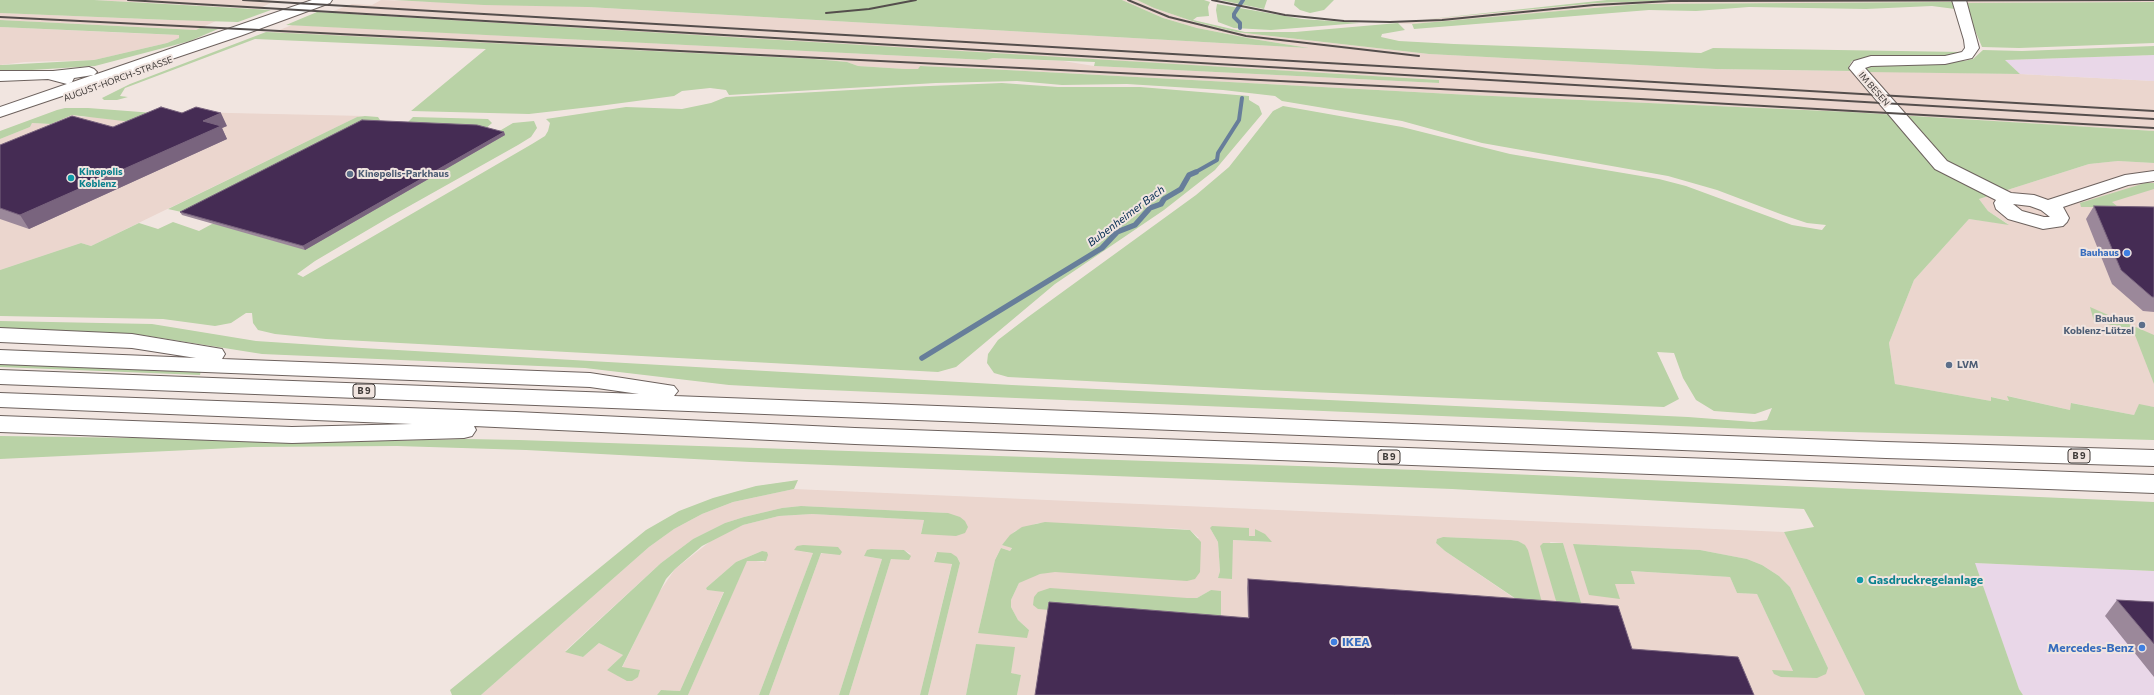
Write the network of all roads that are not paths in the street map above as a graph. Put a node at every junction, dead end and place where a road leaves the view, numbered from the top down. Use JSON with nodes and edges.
{"nodes":[{"id":1,"x":325,"y":0,"type":"edge"},
{"id":2,"x":1959,"y":0,"type":"edge"},
{"id":3,"x":236,"y":33,"type":"junction"},
{"id":4,"x":153,"y":59,"type":"junction"},
{"id":5,"x":54,"y":75,"type":"junction"},
{"id":6,"x":0,"y":76,"type":"edge"},
{"id":7,"x":0,"y":82,"type":"edge"},
{"id":8,"x":36,"y":86,"type":"junction"},
{"id":9,"x":72,"y":92,"type":"junction"},
{"id":10,"x":55,"y":93,"type":"junction"},
{"id":11,"x":6,"y":110,"type":"edge"},
{"id":12,"x":0,"y":123,"type":"edge"},
{"id":13,"x":2154,"y":176,"type":"edge"},
{"id":14,"x":0,"y":335,"type":"edge"},
{"id":15,"x":0,"y":356,"type":"edge"},
{"id":16,"x":259,"y":366,"type":"junction"},
{"id":17,"x":0,"y":377,"type":"edge"},
{"id":18,"x":0,"y":400,"type":"edge"},
{"id":19,"x":728,"y":404,"type":"junction"},
{"id":20,"x":0,"y":424,"type":"edge"},
{"id":21,"x":624,"y":425,"type":"junction"},
{"id":22,"x":2154,"y":458,"type":"edge"},
{"id":23,"x":2154,"y":484,"type":"edge"}],
"edges":[{"from":1,"to":3,"type":"main road","name":"AUGUST-HORCH-STRASSE"},
{"from":2,"to":13,"type":"main road","name":"IM BESEN"},
{"from":3,"to":4,"type":"main road","name":"AUGUST-HORCH-STRASSE"},
{"from":3,"to":9,"type":"main road","name":"AUGUST-HORCH-STRASSE"},
{"from":4,"to":5,"type":"main road"},
{"from":4,"to":9,"type":"main road","name":"AUGUST-HORCH-STRASSE"},
{"from":5,"to":6,"type":"main road"},
{"from":5,"to":9,"type":"main road"},
{"from":7,"to":8,"type":"main road"},
{"from":8,"to":10,"type":"main road"},
{"from":8,"to":11,"type":"main road"},
{"from":9,"to":10,"type":"main road"},
{"from":9,"to":12,"type":"main road","name":"AUGUST-HORCH-STRASSE"},
{"from":10,"to":11,"type":"main road","name":"AUGUST-HORCH-STRASSE"},
{"from":14,"to":16,"type":"main road"},
{"from":15,"to":16,"type":"main road"},
{"from":16,"to":19,"type":"main road"},
{"from":17,"to":19,"type":"main road","number":"B 9"},
{"from":18,"to":21,"type":"main road","number":"B 9"},
{"from":19,"to":22,"type":"main road","number":"B 9"},
{"from":20,"to":21,"type":"main road"},
{"from":21,"to":23,"type":"main road","number":"B 9"}]}
